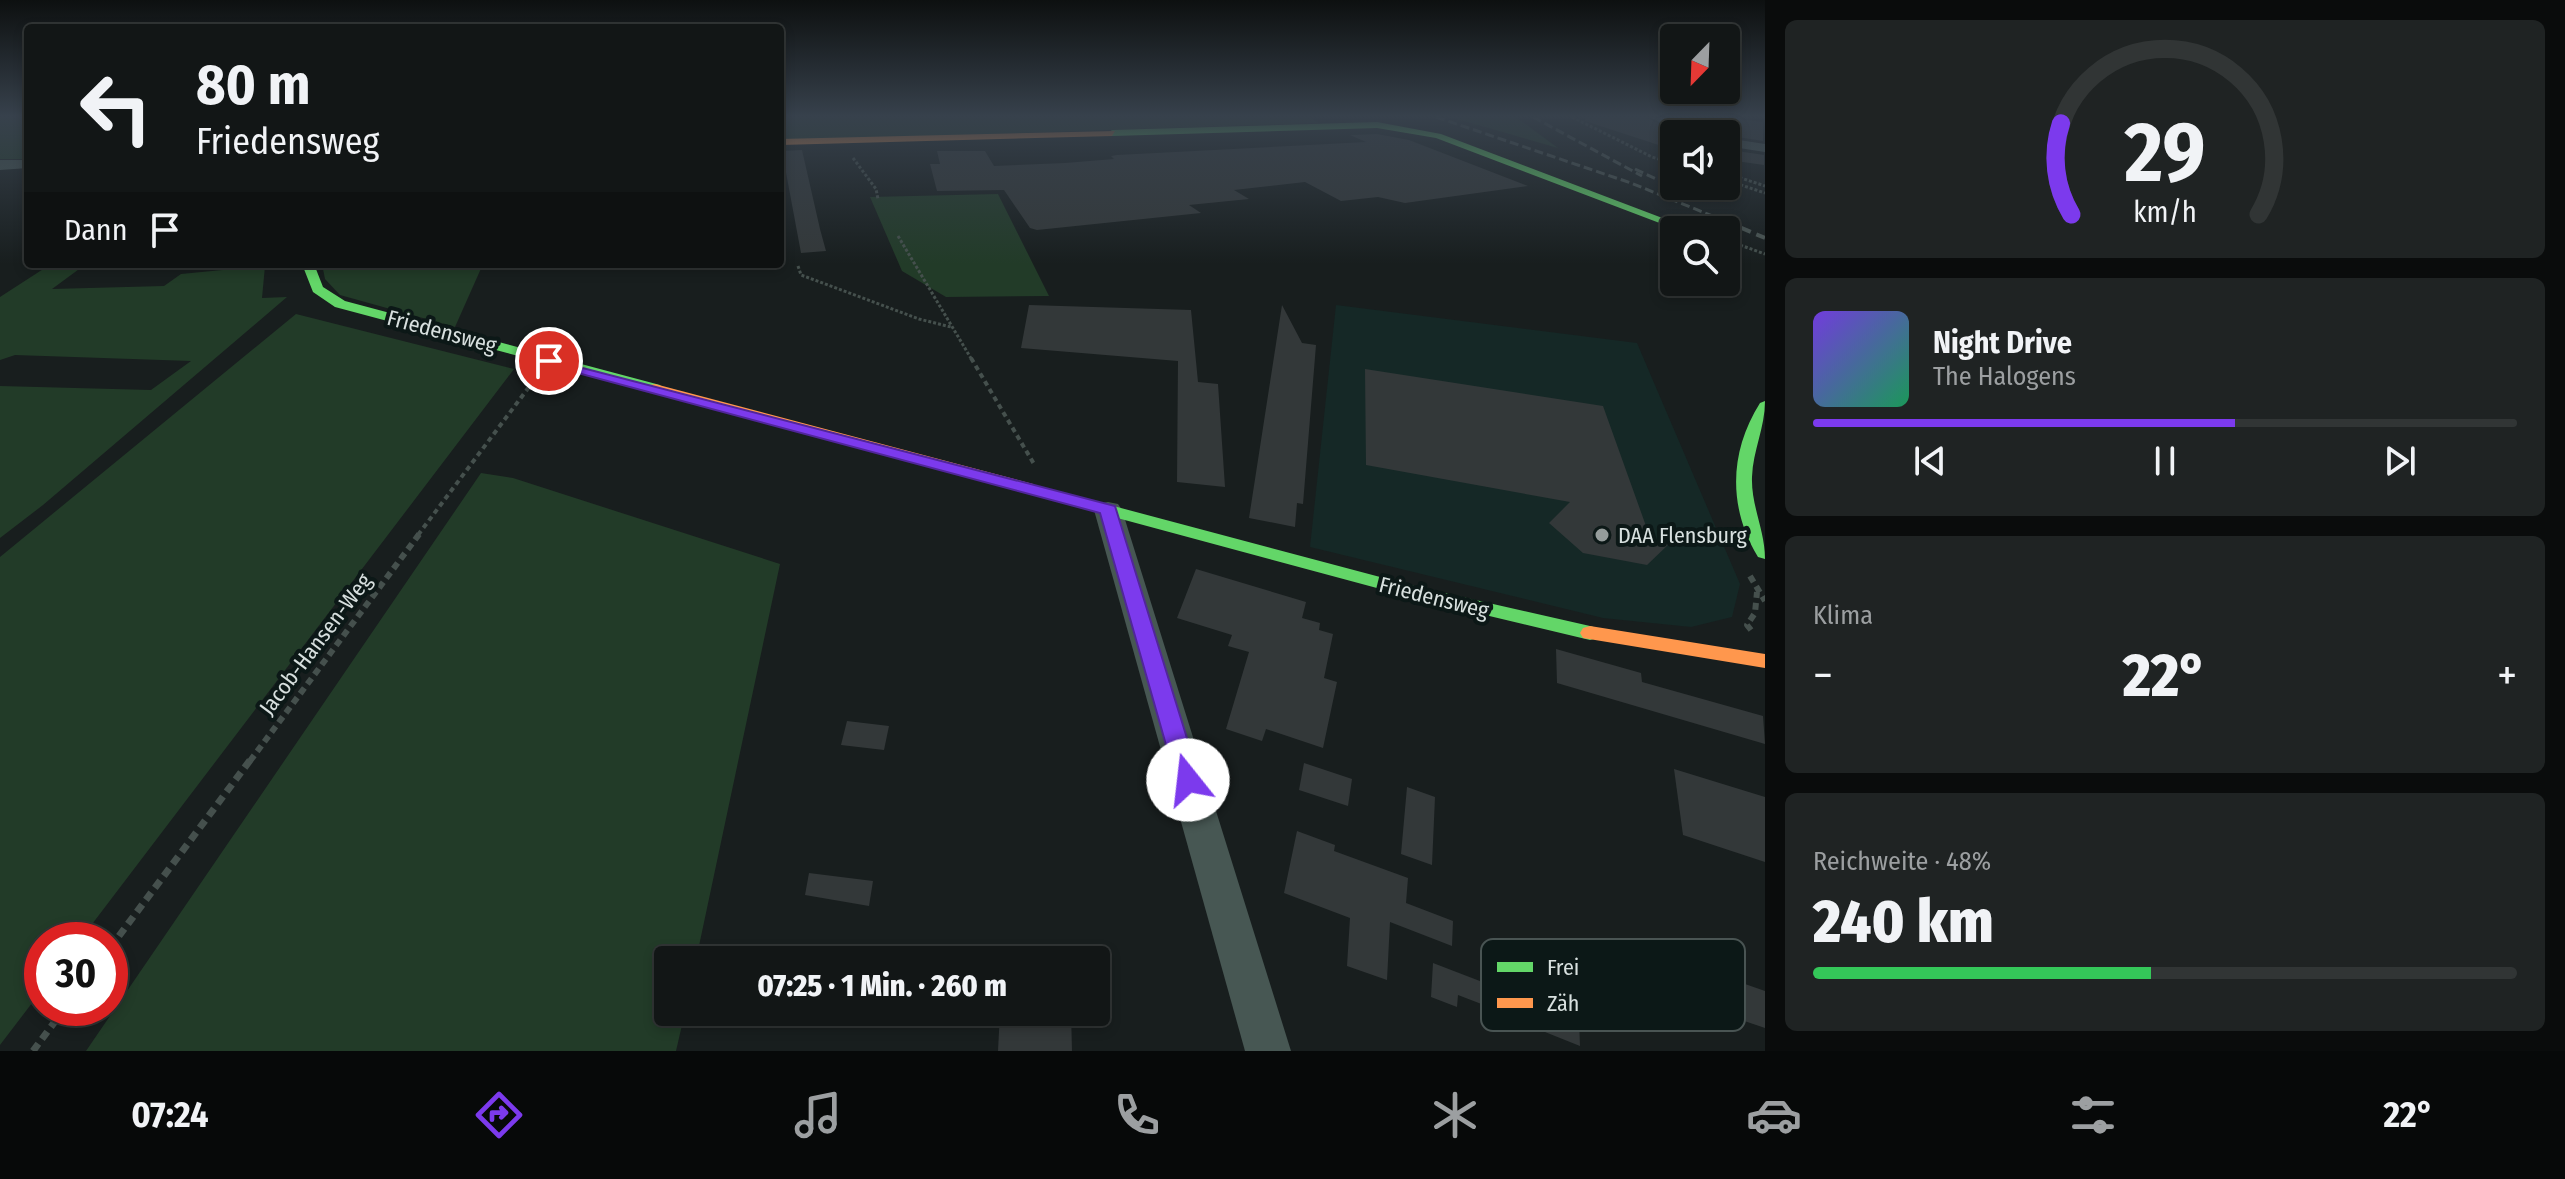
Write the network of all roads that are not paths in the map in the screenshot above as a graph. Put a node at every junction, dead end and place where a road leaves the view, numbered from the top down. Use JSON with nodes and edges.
{"nodes":[{"id":1,"x":1518,"y":166,"type":"edge"},
{"id":2,"x":1660,"y":219,"type":"edge"},
{"id":3,"x":309,"y":268,"type":"edge"},
{"id":4,"x":1765,"y":406,"type":"edge"},
{"id":5,"x":1108,"y":510,"type":"junction"},
{"id":6,"x":1765,"y":553,"type":"edge"},
{"id":7,"x":1765,"y":661,"type":"edge"},
{"id":8,"x":1268,"y":1051,"type":"edge"}],
"edges":[{"from":1,"to":2,"type":"street"},
{"from":3,"to":5,"type":"street","name":"Friedensweg"},
{"from":4,"to":6,"type":"street"},
{"from":5,"to":7,"type":"street","name":"Friedensweg"},
{"from":5,"to":8,"type":"street"}]}
